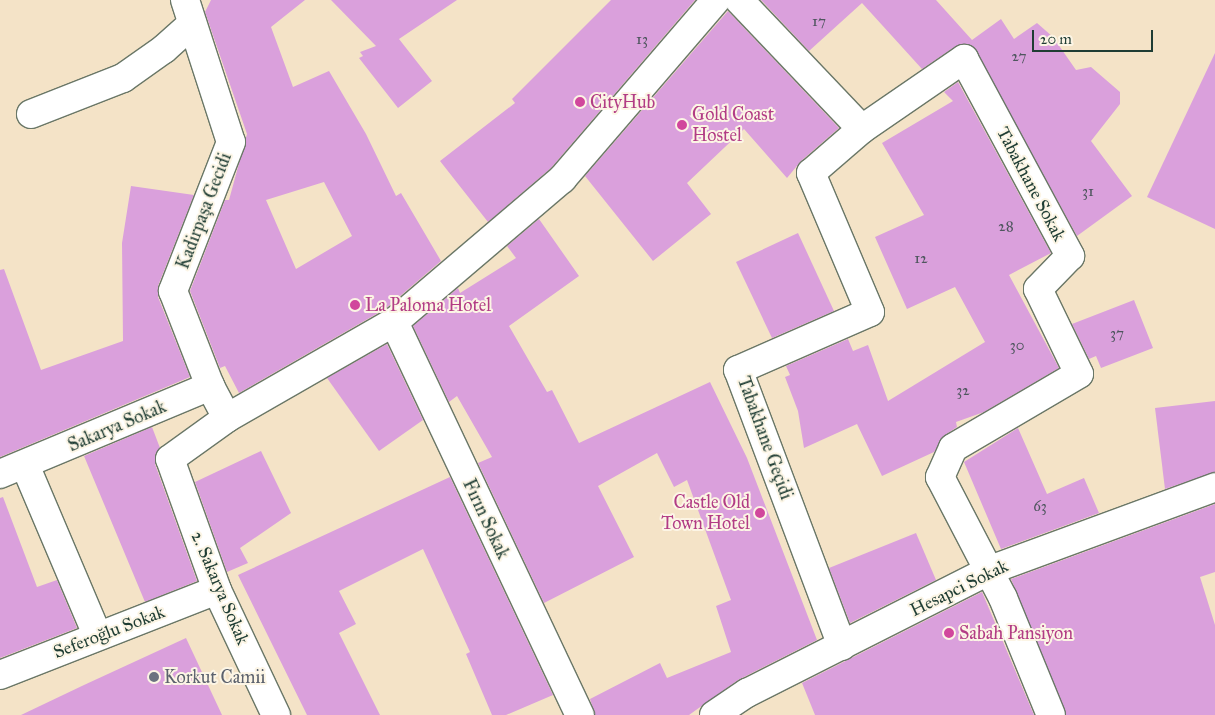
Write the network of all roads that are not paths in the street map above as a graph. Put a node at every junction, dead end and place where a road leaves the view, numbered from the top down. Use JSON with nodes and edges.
{"nodes":[{"id":1,"x":716,"y":0,"type":"edge"},
{"id":2,"x":739,"y":0,"type":"edge"},
{"id":3,"x":188,"y":12,"type":"edge"},
{"id":4,"x":31,"y":114,"type":"dead end"},
{"id":5,"x":862,"y":129,"type":"junction"},
{"id":6,"x":394,"y":322,"type":"junction"},
{"id":7,"x":210,"y":386,"type":"junction"},
{"id":8,"x":227,"y":418,"type":"junction"},
{"id":9,"x":12,"y":470,"type":"edge"},
{"id":10,"x":1215,"y":487,"type":"edge"},
{"id":11,"x":990,"y":570,"type":"junction"},
{"id":12,"x":218,"y":590,"type":"junction"},
{"id":13,"x":97,"y":636,"type":"junction"},
{"id":14,"x":842,"y":646,"type":"junction"},
{"id":15,"x":0,"y":675,"type":"edge"},
{"id":16,"x":753,"y":704,"type":"edge"},
{"id":17,"x":276,"y":715,"type":"edge"},
{"id":18,"x":580,"y":715,"type":"edge"},
{"id":19,"x":714,"y":715,"type":"edge"},
{"id":20,"x":1051,"y":715,"type":"edge"}],
"edges":[{"from":1,"to":6,"type":"street"},
{"from":2,"to":5,"type":"street"},
{"from":3,"to":4,"type":"street"},
{"from":3,"to":7,"type":"street","name":"Kadirpaşa Gecidi"},
{"from":5,"to":11,"type":"street","name":"Tabakhane Sokak"},
{"from":5,"to":14,"type":"street","name":"Tabakhane Geçidi"},
{"from":6,"to":8,"type":"street"},
{"from":6,"to":18,"type":"street","name":"Fırın Sokak"},
{"from":7,"to":8,"type":"street","name":"Kadirpaşa Gecidi"},
{"from":7,"to":9,"type":"street","name":"Sakarya Sokak"},
{"from":8,"to":12,"type":"street","name":"2. Sakarya Sokak"},
{"from":9,"to":13,"type":"street"},
{"from":10,"to":11,"type":"street","name":"Hesapci Sokak"},
{"from":11,"to":14,"type":"street","name":"Hesapci Sokak"},
{"from":11,"to":20,"type":"street"},
{"from":12,"to":13,"type":"street","name":"Seferoğlu Sokak"},
{"from":12,"to":17,"type":"street","name":"2. Sakarya Sokak"},
{"from":13,"to":15,"type":"street","name":"Seferoğlu Sokak"},
{"from":14,"to":16,"type":"street","name":"Hesapci Sokak"},
{"from":16,"to":19,"type":"street","name":"Hesapci Sokak"}]}
